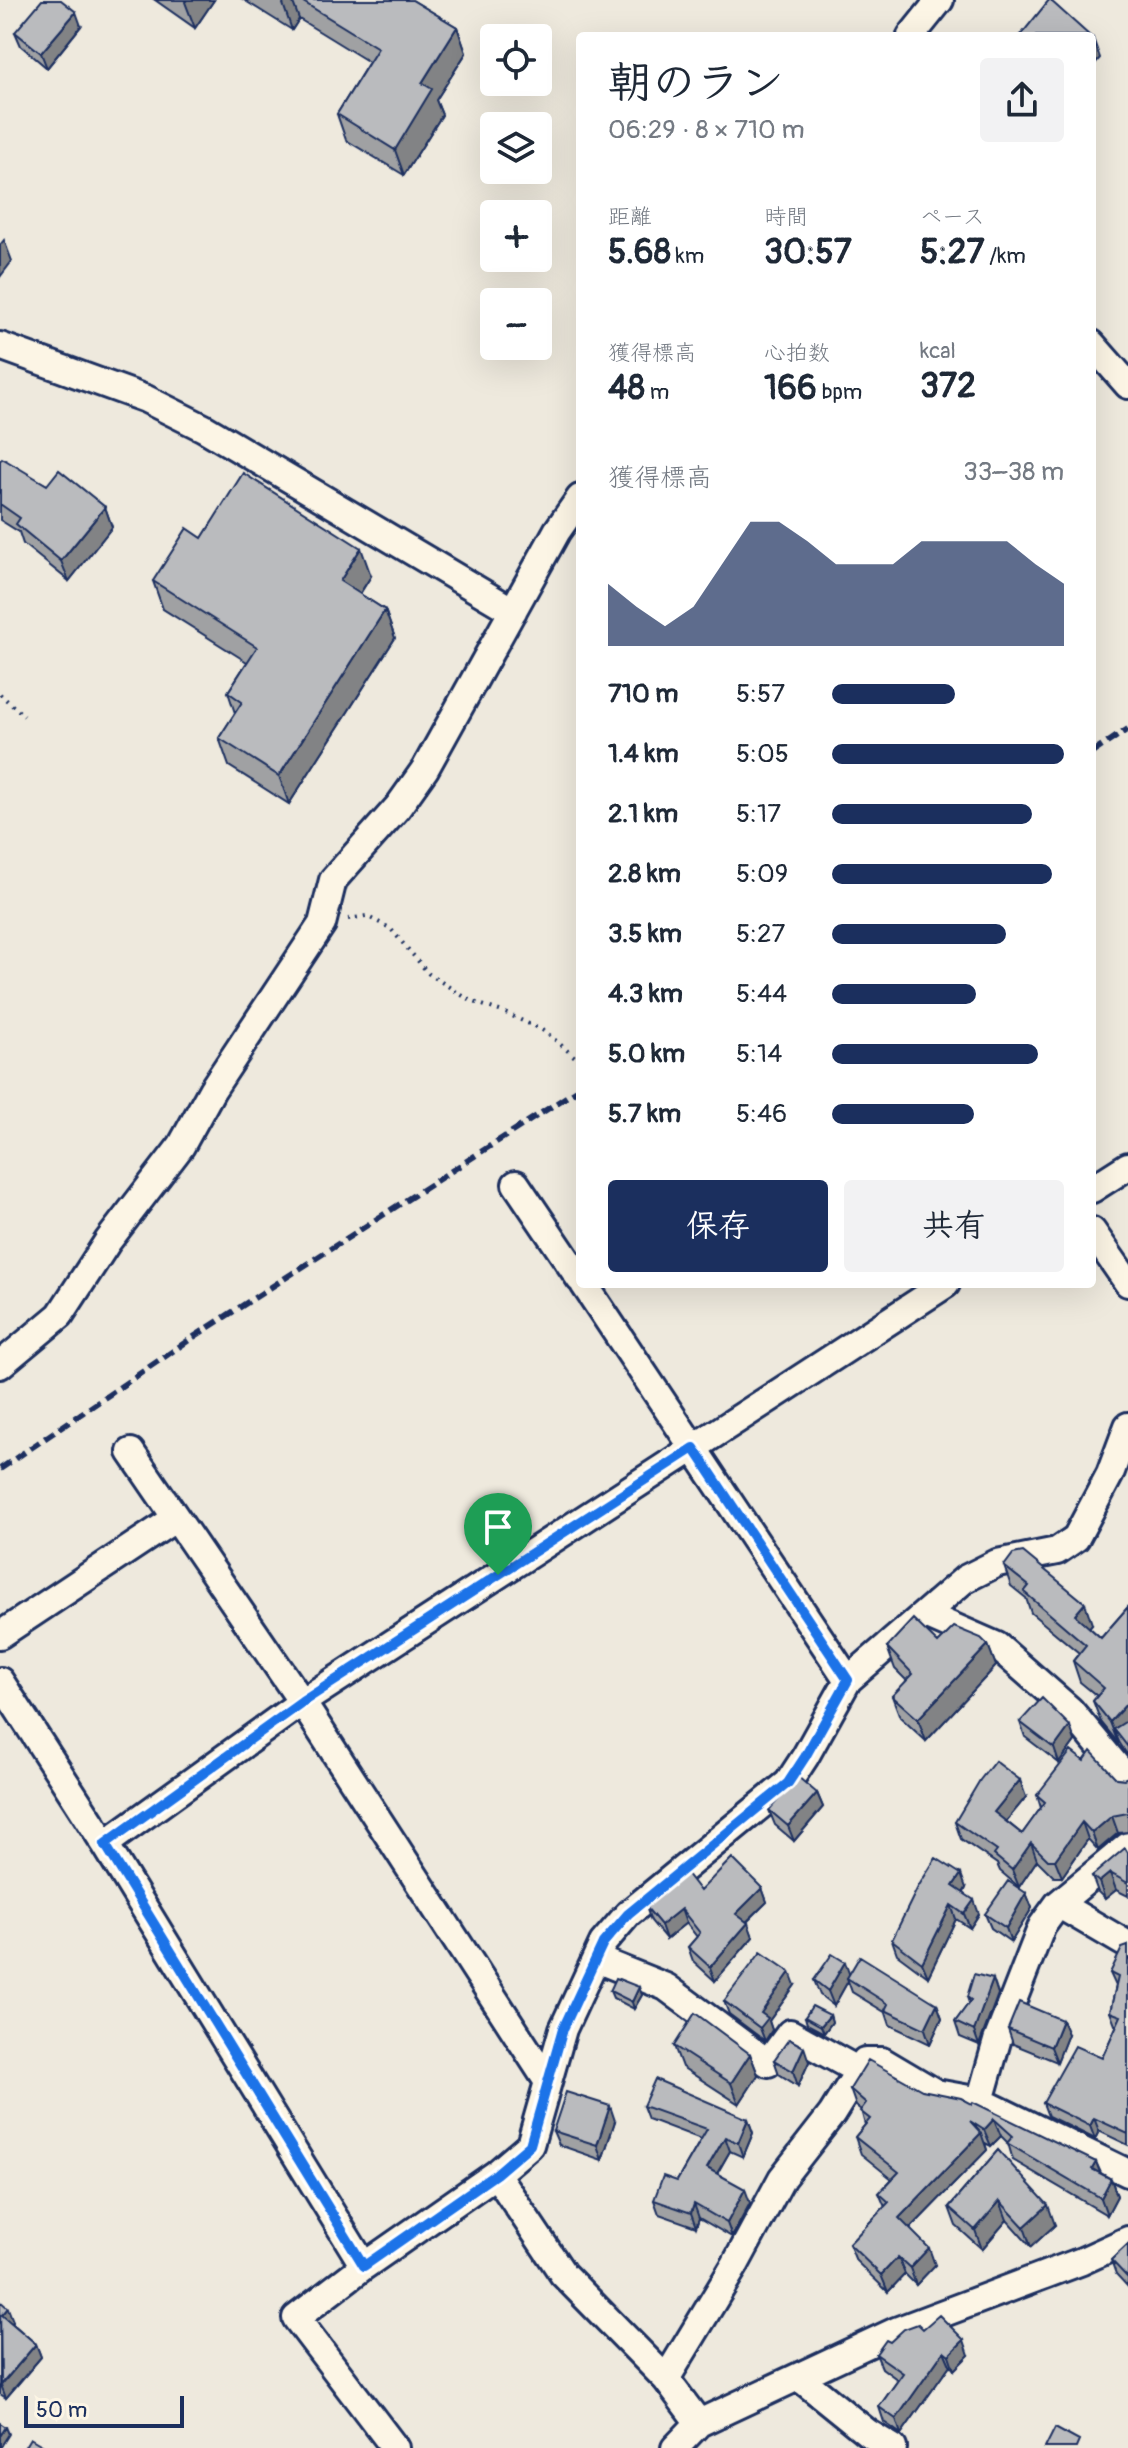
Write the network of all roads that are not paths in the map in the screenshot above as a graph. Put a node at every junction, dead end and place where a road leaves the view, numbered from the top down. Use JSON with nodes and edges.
{"nodes":[{"id":1,"x":940,"y":0,"type":"edge"},
{"id":2,"x":914,"y":32,"type":"edge"},
{"id":3,"x":0,"y":346,"type":"edge"},
{"id":4,"x":1096,"y":349,"type":"edge"},
{"id":5,"x":1128,"y":385,"type":"edge"},
{"id":6,"x":576,"y":504,"type":"edge"},
{"id":7,"x":513,"y":611,"type":"junction"},
{"id":8,"x":1128,"y":1166,"type":"edge"},
{"id":9,"x":516,"y":1184,"type":"dead end"},
{"id":10,"x":1096,"y":1186,"type":"edge"},
{"id":11,"x":1096,"y":1237,"type":"edge"},
{"id":12,"x":576,"y":1273,"type":"edge"},
{"id":13,"x":1128,"y":1283,"type":"edge"},
{"id":14,"x":587,"y":1288,"type":"edge"},
{"id":15,"x":940,"y":1288,"type":"edge"},
{"id":16,"x":0,"y":1365,"type":"edge"},
{"id":17,"x":1128,"y":1426,"type":"edge"},
{"id":18,"x":694,"y":1448,"type":"junction"},
{"id":19,"x":131,"y":1452,"type":"dead end"},
{"id":20,"x":176,"y":1518,"type":"junction"},
{"id":21,"x":926,"y":1615,"type":"junction"},
{"id":22,"x":0,"y":1635,"type":"edge"},
{"id":23,"x":848,"y":1680,"type":"junction"},
{"id":24,"x":0,"y":1681,"type":"edge"},
{"id":25,"x":302,"y":1702,"type":"junction"},
{"id":26,"x":1128,"y":1780,"type":"edge"},
{"id":27,"x":105,"y":1844,"type":"junction"},
{"id":28,"x":1128,"y":1846,"type":"edge"},
{"id":29,"x":1058,"y":1904,"type":"junction"},
{"id":30,"x":1128,"y":1945,"type":"edge"},
{"id":31,"x":596,"y":1959,"type":"junction"},
{"id":32,"x":859,"y":2071,"type":"junction"},
{"id":33,"x":548,"y":2082,"type":"junction"},
{"id":34,"x":980,"y":2101,"type":"junction"},
{"id":35,"x":1128,"y":2173,"type":"edge"},
{"id":36,"x":496,"y":2174,"type":"junction"},
{"id":37,"x":1128,"y":2240,"type":"edge"},
{"id":38,"x":364,"y":2266,"type":"junction"},
{"id":39,"x":800,"y":2378,"type":"junction"},
{"id":40,"x":666,"y":2379,"type":"junction"},
{"id":41,"x":699,"y":2423,"type":"junction"},
{"id":42,"x":395,"y":2448,"type":"edge"},
{"id":43,"x":675,"y":2448,"type":"edge"},
{"id":44,"x":893,"y":2448,"type":"edge"}],
"edges":[{"from":1,"to":2,"type":"street"},
{"from":3,"to":7,"type":"street"},
{"from":4,"to":5,"type":"street"},
{"from":6,"to":7,"type":"street"},
{"from":7,"to":16,"type":"street"},
{"from":8,"to":10,"type":"street"},
{"from":9,"to":12,"type":"street"},
{"from":11,"to":13,"type":"street"},
{"from":14,"to":18,"type":"street"},
{"from":15,"to":18,"type":"street"},
{"from":17,"to":21,"type":"street"},
{"from":18,"to":23,"type":"street"},
{"from":18,"to":25,"type":"street"},
{"from":19,"to":20,"type":"street"},
{"from":20,"to":22,"type":"street"},
{"from":20,"to":25,"type":"street"},
{"from":21,"to":23,"type":"street"},
{"from":21,"to":26,"type":"street"},
{"from":23,"to":31,"type":"street"},
{"from":24,"to":27,"type":"street"},
{"from":25,"to":27,"type":"street"},
{"from":25,"to":33,"type":"street"},
{"from":27,"to":38,"type":"street"},
{"from":28,"to":29,"type":"street"},
{"from":29,"to":30,"type":"street"},
{"from":29,"to":34,"type":"street"},
{"from":31,"to":32,"type":"street"},
{"from":31,"to":33,"type":"street"},
{"from":32,"to":34,"type":"street"},
{"from":32,"to":40,"type":"street"},
{"from":33,"to":36,"type":"street"},
{"from":34,"to":35,"type":"street"},
{"from":36,"to":38,"type":"street"},
{"from":36,"to":40,"type":"street"},
{"from":37,"to":39,"type":"street"},
{"from":38,"to":42,"type":"street"},
{"from":39,"to":41,"type":"street"},
{"from":39,"to":44,"type":"street"},
{"from":40,"to":41,"type":"street"},
{"from":41,"to":43,"type":"street"}]}
